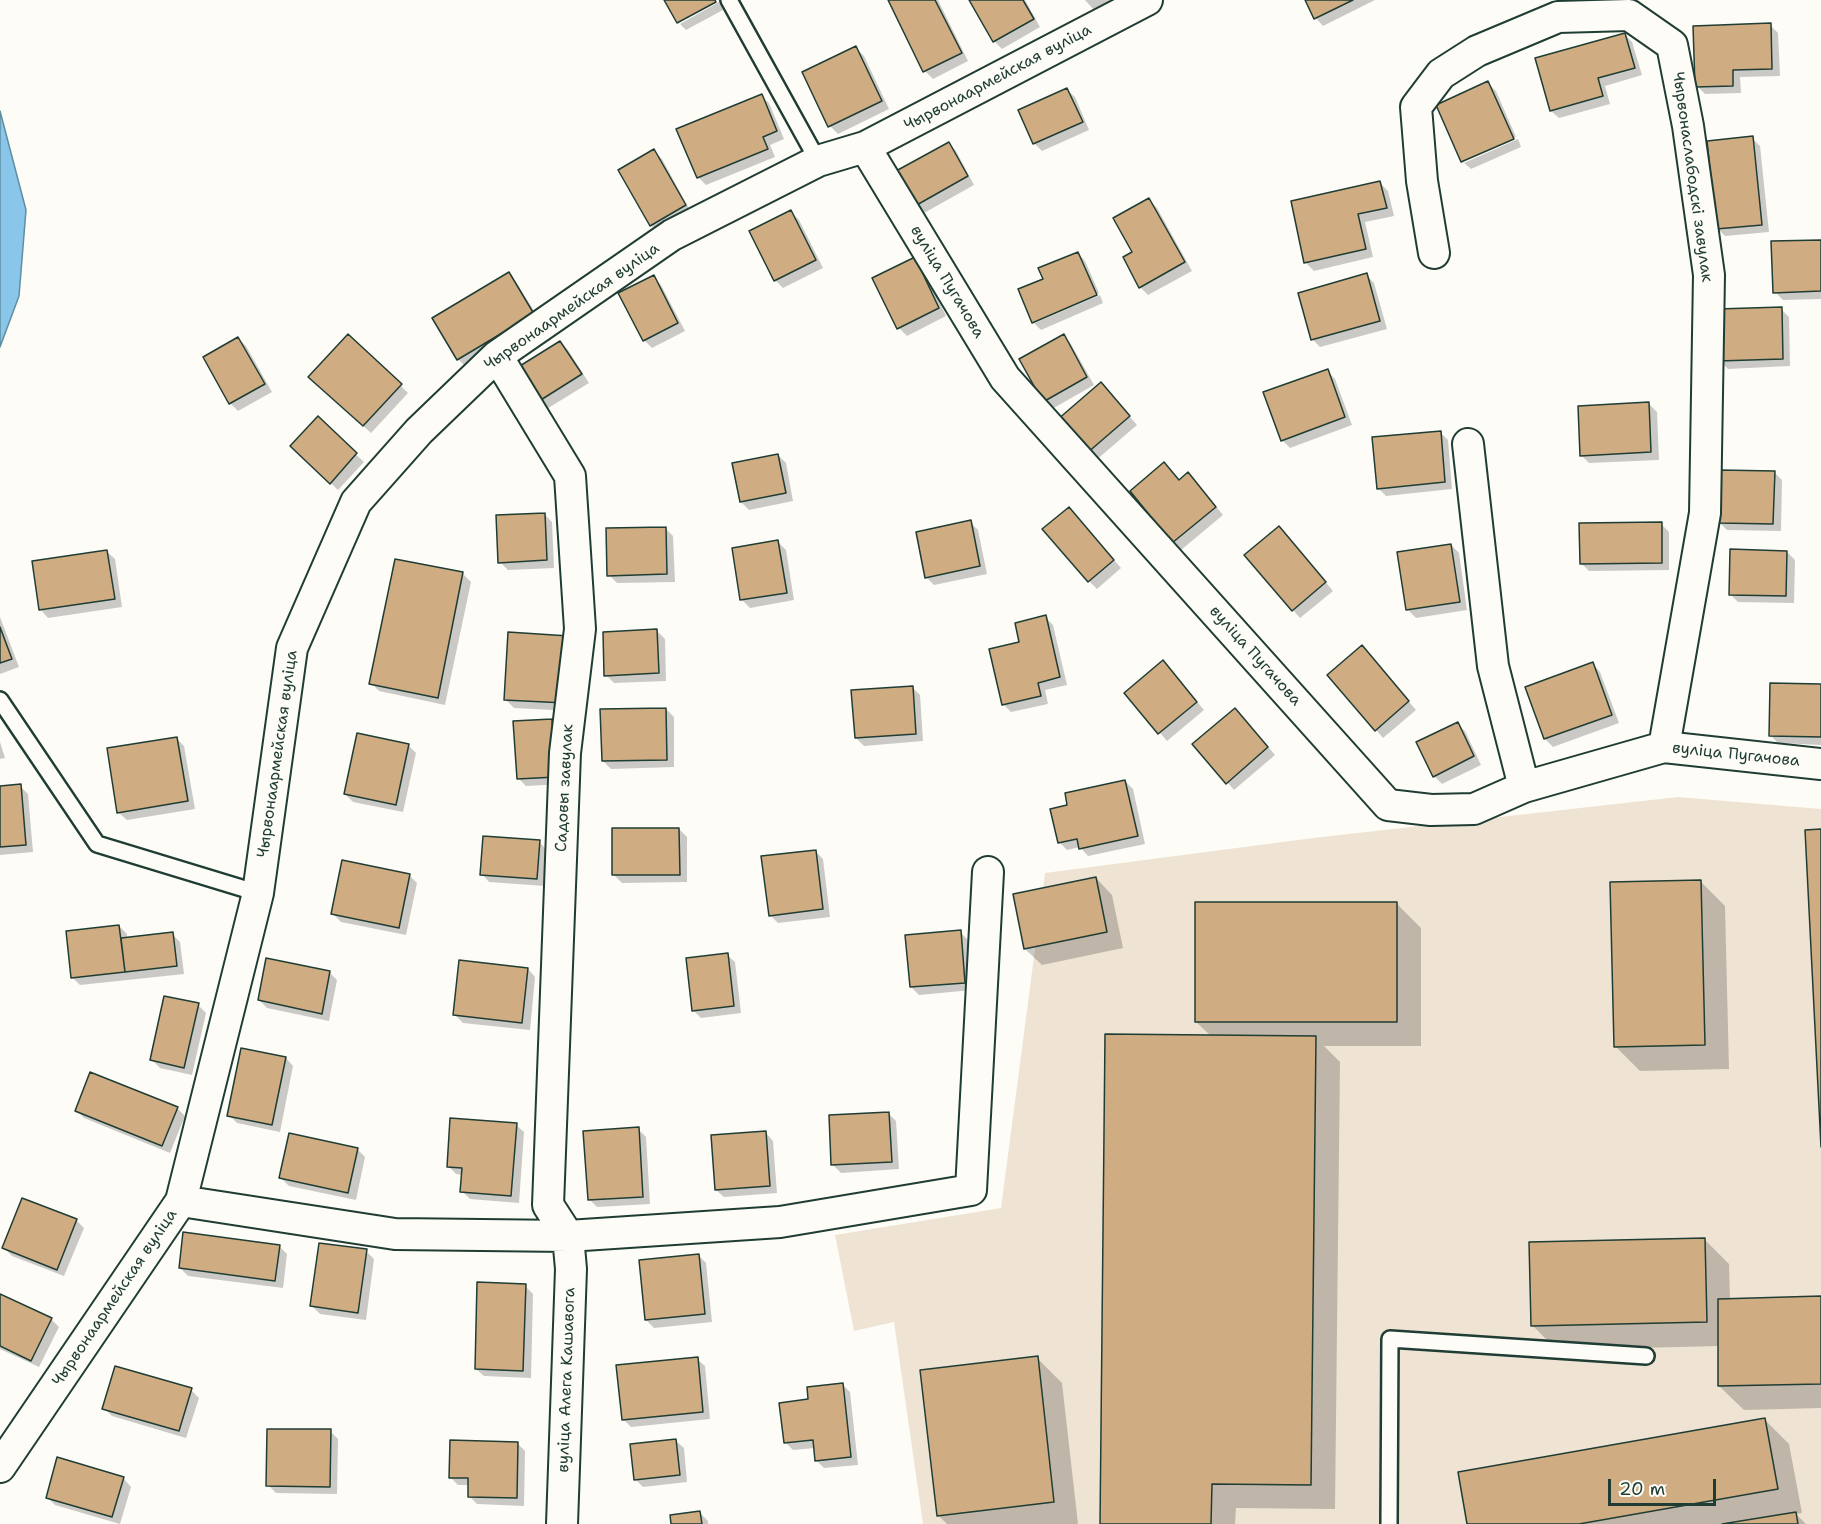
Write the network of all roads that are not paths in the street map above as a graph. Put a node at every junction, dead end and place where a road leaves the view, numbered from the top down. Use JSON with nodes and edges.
{"nodes":[{"id":1,"x":729,"y":0,"type":"edge"},
{"id":2,"x":1147,"y":0,"type":"edge"},
{"id":3,"x":865,"y":147,"type":"junction"},
{"id":4,"x":818,"y":160,"type":"junction"},
{"id":5,"x":1434,"y":253,"type":"dead end"},
{"id":6,"x":497,"y":356,"type":"junction"},
{"id":7,"x":1468,"y":444,"type":"dead end"},
{"id":8,"x":0,"y":700,"type":"edge"},
{"id":9,"x":1664,"y":747,"type":"junction"},
{"id":10,"x":1821,"y":764,"type":"edge"},
{"id":11,"x":1524,"y":787,"type":"junction"},
{"id":12,"x":988,"y":872,"type":"dead end"},
{"id":13,"x":258,"y":894,"type":"junction"},
{"id":14,"x":181,"y":1201,"type":"junction"},
{"id":15,"x":568,"y":1236,"type":"junction"},
{"id":16,"x":1646,"y":1356,"type":"dead end"},
{"id":17,"x":0,"y":1467,"type":"edge"},
{"id":18,"x":562,"y":1524,"type":"edge"},
{"id":19,"x":1389,"y":1524,"type":"edge"}],
"edges":[{"from":1,"to":4,"type":"lane"},
{"from":2,"to":3,"type":"street","name":"Чырвонаармейская вуліца"},
{"from":3,"to":4,"type":"street","name":"Чырвонаармейская вуліца"},
{"from":3,"to":11,"type":"street","name":"вуліца Пугачова"},
{"from":4,"to":6,"type":"street","name":"Чырвонаармейская вуліца"},
{"from":5,"to":9,"type":"street","name":"Чырвонаслабодскі завулак"},
{"from":6,"to":13,"type":"street","name":"Чырвонаармейская вуліца"},
{"from":6,"to":15,"type":"street","name":"Садовы завулак"},
{"from":7,"to":11,"type":"street"},
{"from":8,"to":13,"type":"lane"},
{"from":9,"to":10,"type":"street","name":"вуліца Пугачова"},
{"from":9,"to":11,"type":"street","name":"вуліца Пугачова"},
{"from":12,"to":15,"type":"street"},
{"from":13,"to":14,"type":"street","name":"Чырвонаармейская вуліца"},
{"from":14,"to":15,"type":"street"},
{"from":14,"to":17,"type":"street","name":"Чырвонаармейская вуліца"},
{"from":15,"to":18,"type":"street","name":"вуліца Алега Кашавога"},
{"from":16,"to":19,"type":"lane"}]}
